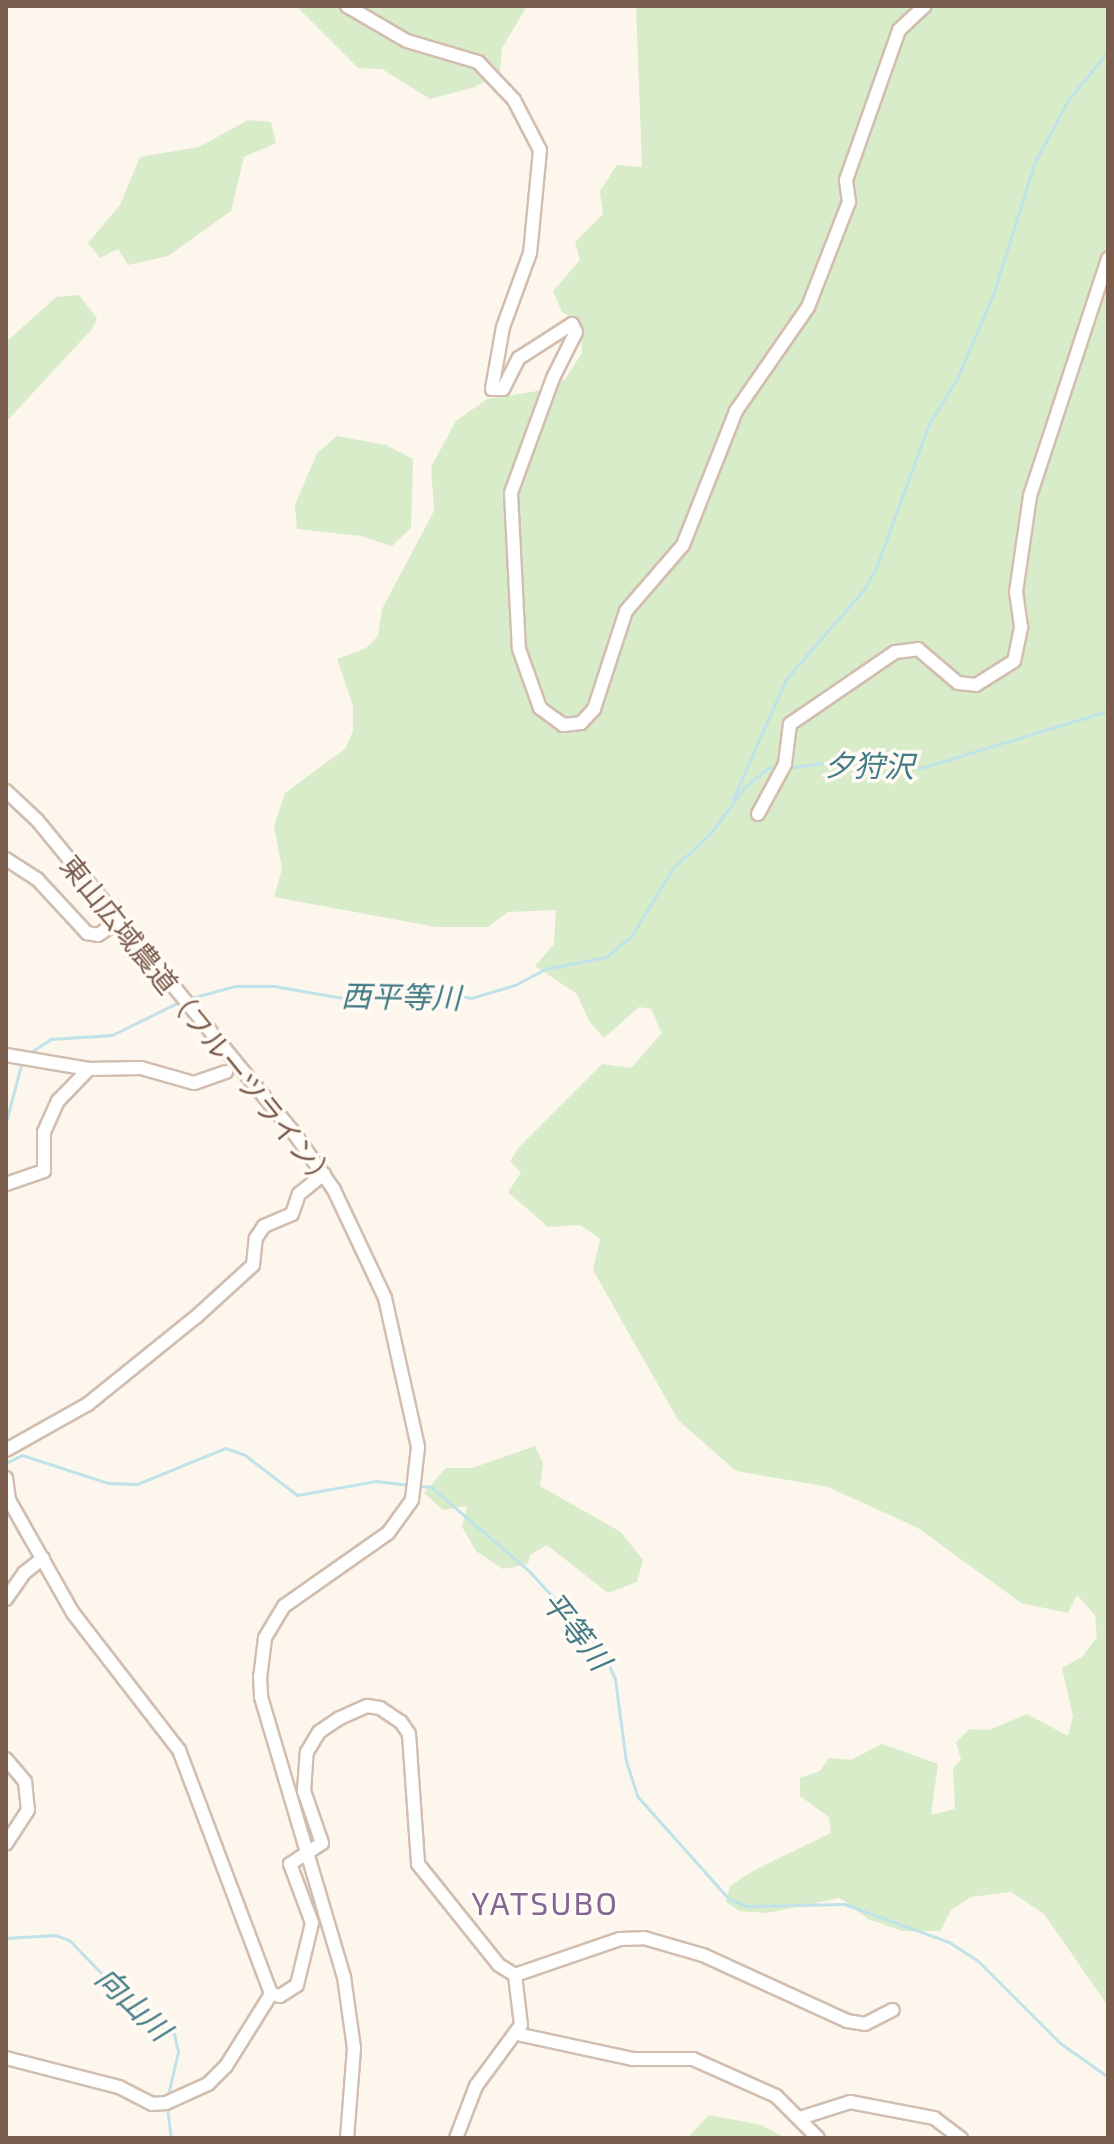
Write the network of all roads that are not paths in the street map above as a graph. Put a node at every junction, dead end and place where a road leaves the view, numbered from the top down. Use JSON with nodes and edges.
{"nodes":[{"id":1,"x":347,"y":6,"type":"edge"},
{"id":2,"x":925,"y":6,"type":"edge"},
{"id":3,"x":1108,"y":259,"type":"edge"},
{"id":4,"x":6,"y":791,"type":"edge"},
{"id":5,"x":758,"y":814,"type":"dead end"},
{"id":6,"x":6,"y":859,"type":"edge"},
{"id":7,"x":119,"y":921,"type":"junction"},
{"id":8,"x":13,"y":1054,"type":"edge"},
{"id":9,"x":89,"y":1069,"type":"junction"},
{"id":10,"x":226,"y":1072,"type":"dead end"},
{"id":11,"x":324,"y":1174,"type":"junction"},
{"id":12,"x":6,"y":1184,"type":"edge"},
{"id":13,"x":6,"y":1450,"type":"edge"},
{"id":14,"x":6,"y":1478,"type":"edge"},
{"id":15,"x":7,"y":1500,"type":"edge"},
{"id":16,"x":43,"y":1558,"type":"junction"},
{"id":17,"x":6,"y":1599,"type":"edge"},
{"id":18,"x":6,"y":1759,"type":"edge"},
{"id":19,"x":6,"y":1844,"type":"edge"},
{"id":20,"x":306,"y":1852,"type":"junction"},
{"id":21,"x":515,"y":1975,"type":"junction"},
{"id":22,"x":271,"y":1994,"type":"junction"},
{"id":23,"x":893,"y":2010,"type":"dead end"},
{"id":24,"x":517,"y":2034,"type":"junction"},
{"id":25,"x":6,"y":2058,"type":"edge"},
{"id":26,"x":800,"y":2118,"type":"junction"},
{"id":27,"x":347,"y":2138,"type":"edge"},
{"id":28,"x":456,"y":2138,"type":"edge"},
{"id":29,"x":818,"y":2138,"type":"edge"},
{"id":30,"x":961,"y":2138,"type":"edge"}],
"edges":[{"from":1,"to":2,"type":"street"},
{"from":3,"to":5,"type":"street"},
{"from":4,"to":7,"type":"street","name":"東山広域農道（フルーツライン）"},
{"from":6,"to":7,"type":"street"},
{"from":7,"to":11,"type":"street","name":"東山広域農道（フルーツライン）"},
{"from":8,"to":9,"type":"street"},
{"from":9,"to":10,"type":"street"},
{"from":9,"to":12,"type":"street"},
{"from":11,"to":13,"type":"street"},
{"from":11,"to":20,"type":"street","name":"東山広域農道（フルーツライン）"},
{"from":14,"to":15,"type":"street"},
{"from":15,"to":16,"type":"street"},
{"from":16,"to":17,"type":"street"},
{"from":16,"to":22,"type":"street"},
{"from":18,"to":19,"type":"street"},
{"from":20,"to":21,"type":"street"},
{"from":20,"to":22,"type":"street"},
{"from":20,"to":27,"type":"street","name":"東山広域農道（フルーツライン）"},
{"from":21,"to":23,"type":"street"},
{"from":21,"to":24,"type":"street"},
{"from":22,"to":25,"type":"street"},
{"from":24,"to":26,"type":"street"},
{"from":24,"to":28,"type":"street"},
{"from":26,"to":29,"type":"street"},
{"from":26,"to":30,"type":"street"}]}
